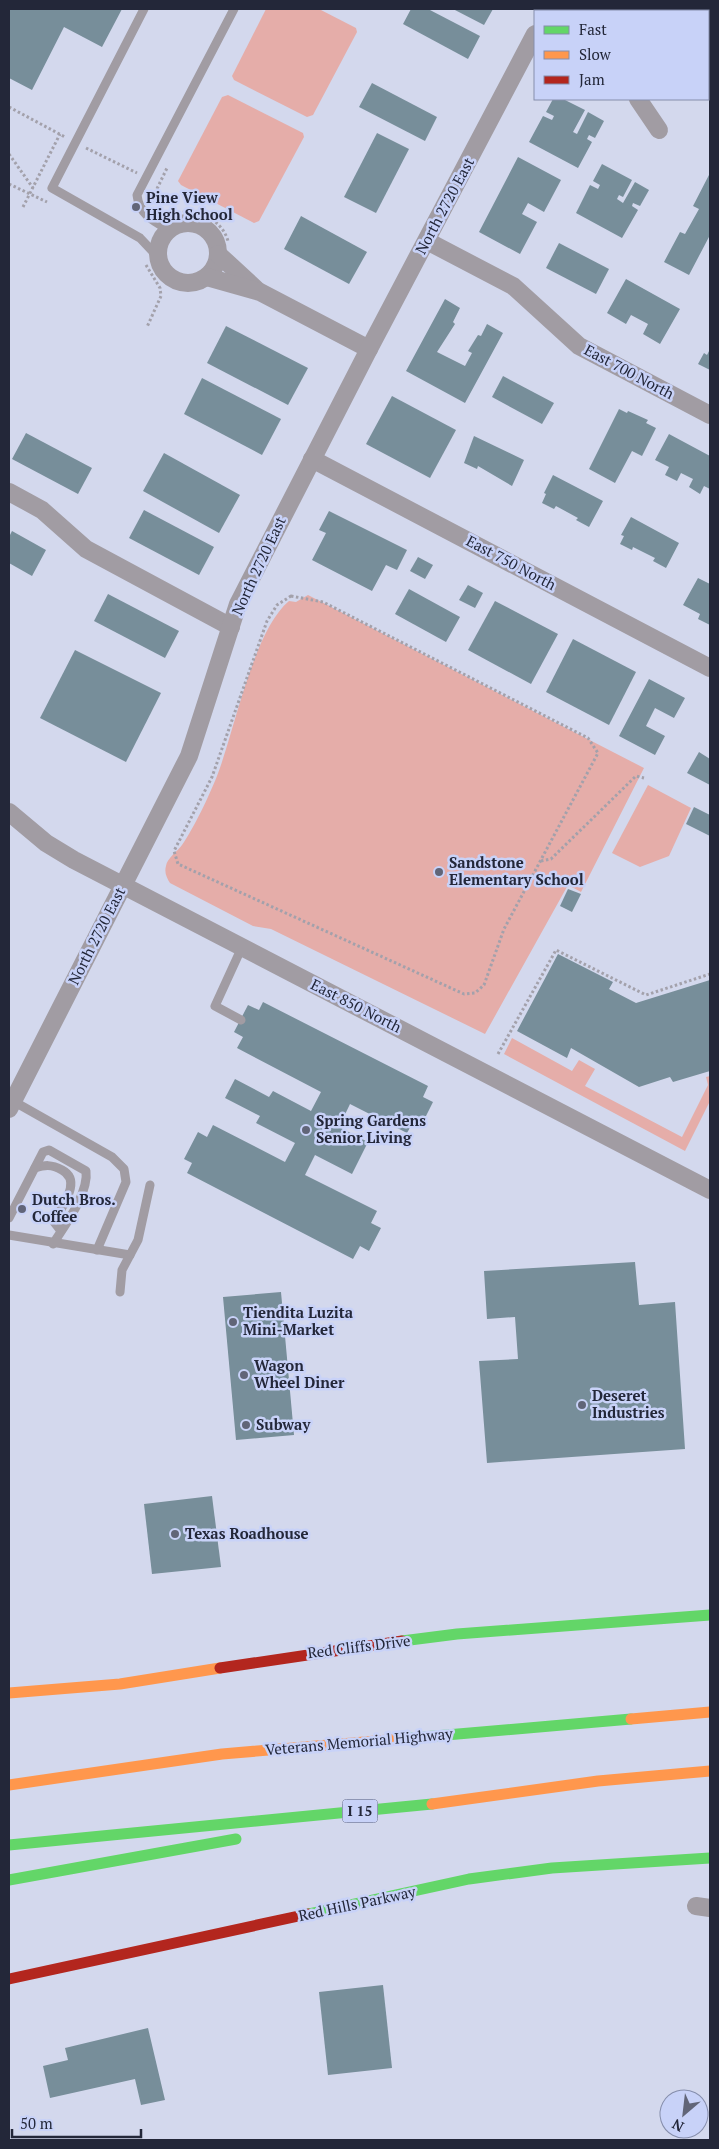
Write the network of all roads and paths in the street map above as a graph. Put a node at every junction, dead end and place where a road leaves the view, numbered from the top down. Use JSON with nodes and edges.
{"nodes":[{"id":1,"x":144,"y":9,"type":"edge"},
{"id":2,"x":234,"y":9,"type":"edge"},
{"id":3,"x":534,"y":39,"type":"edge"},
{"id":4,"x":639,"y":100,"type":"edge"},
{"id":5,"x":658,"y":130,"type":"dead end"},
{"id":6,"x":60,"y":134,"type":"dead end"},
{"id":7,"x":9,"y":154,"type":"edge"},
{"id":8,"x":172,"y":159,"type":"dead end"},
{"id":9,"x":9,"y":184,"type":"edge"},
{"id":10,"x":33,"y":188,"type":"junction"},
{"id":11,"x":30,"y":193,"type":"junction"},
{"id":12,"x":49,"y":203,"type":"dead end"},
{"id":13,"x":23,"y":207,"type":"dead end"},
{"id":14,"x":158,"y":209,"type":"dead end"},
{"id":15,"x":162,"y":214,"type":"dead end"},
{"id":16,"x":169,"y":230,"type":"junction"},
{"id":17,"x":427,"y":241,"type":"junction"},
{"id":18,"x":224,"y":250,"type":"junction"},
{"id":19,"x":152,"y":257,"type":"junction"},
{"id":20,"x":206,"y":277,"type":"junction"},
{"id":21,"x":260,"y":292,"type":"junction"},
{"id":22,"x":147,"y":327,"type":"dead end"},
{"id":23,"x":368,"y":349,"type":"junction"},
{"id":24,"x":710,"y":415,"type":"edge"},
{"id":25,"x":312,"y":458,"type":"junction"},
{"id":26,"x":9,"y":492,"type":"edge"},
{"id":27,"x":231,"y":627,"type":"junction"},
{"id":28,"x":710,"y":668,"type":"edge"},
{"id":29,"x":644,"y":778,"type":"dead end"},
{"id":30,"x":9,"y":812,"type":"edge"},
{"id":31,"x":540,"y":861,"type":"junction"},
{"id":32,"x":123,"y":885,"type":"junction"},
{"id":33,"x":242,"y":947,"type":"junction"},
{"id":34,"x":710,"y":974,"type":"edge"},
{"id":35,"x":241,"y":1020,"type":"dead end"},
{"id":36,"x":498,"y":1054,"type":"dead end"},
{"id":37,"x":12,"y":1096,"type":"edge"},
{"id":38,"x":35,"y":1168,"type":"junction"},
{"id":39,"x":150,"y":1185,"type":"dead end"},
{"id":40,"x":710,"y":1190,"type":"edge"},
{"id":41,"x":9,"y":1218,"type":"edge"},
{"id":42,"x":61,"y":1231,"type":"junction"},
{"id":43,"x":9,"y":1235,"type":"edge"},
{"id":44,"x":53,"y":1244,"type":"junction"},
{"id":45,"x":97,"y":1250,"type":"junction"},
{"id":46,"x":130,"y":1255,"type":"junction"},
{"id":47,"x":120,"y":1292,"type":"dead end"},
{"id":48,"x":710,"y":1615,"type":"edge"},
{"id":49,"x":9,"y":1694,"type":"edge"},
{"id":50,"x":710,"y":1712,"type":"edge"},
{"id":51,"x":222,"y":1754,"type":"junction"},
{"id":52,"x":28,"y":1770,"type":"dead end"},
{"id":53,"x":710,"y":1771,"type":"edge"},
{"id":54,"x":9,"y":1785,"type":"edge"},
{"id":55,"x":441,"y":1803,"type":"junction"},
{"id":56,"x":284,"y":1831,"type":"dead end"},
{"id":57,"x":244,"y":1838,"type":"dead end"},
{"id":58,"x":9,"y":1845,"type":"edge"},
{"id":59,"x":710,"y":1858,"type":"edge"},
{"id":60,"x":9,"y":1880,"type":"edge"},
{"id":61,"x":9,"y":1979,"type":"edge"}],
"edges":[{"from":1,"to":19,"type":"lane"},
{"from":2,"to":16,"type":"lane"},
{"from":3,"to":17,"type":"street","name":"North 2720 East"},
{"from":4,"to":5,"type":"street"},
{"from":6,"to":10,"type":"path"},
{"from":7,"to":10,"type":"path"},
{"from":8,"to":14,"type":"path"},
{"from":9,"to":11,"type":"path"},
{"from":10,"to":11,"type":"path"},
{"from":11,"to":12,"type":"path"},
{"from":11,"to":13,"type":"path"},
{"from":15,"to":18,"type":"path"},
{"from":16,"to":18,"type":"street"},
{"from":16,"to":19,"type":"street"},
{"from":17,"to":23,"type":"street","name":"North 2720 East"},
{"from":17,"to":24,"type":"street","name":"East 700 North"},
{"from":18,"to":20,"type":"street"},
{"from":18,"to":21,"type":"street"},
{"from":19,"to":20,"type":"street"},
{"from":19,"to":22,"type":"path"},
{"from":20,"to":21,"type":"street"},
{"from":21,"to":23,"type":"street"},
{"from":23,"to":25,"type":"street","name":"North 2720 East"},
{"from":25,"to":27,"type":"street","name":"North 2720 East"},
{"from":25,"to":28,"type":"street","name":"East 750 North"},
{"from":26,"to":27,"type":"street"},
{"from":27,"to":32,"type":"street","name":"North 2720 East"},
{"from":29,"to":31,"type":"path"},
{"from":30,"to":32,"type":"street","name":"East 850 North"},
{"from":31,"to":31,"type":"path"},
{"from":32,"to":33,"type":"street","name":"East 850 North"},
{"from":32,"to":37,"type":"street","name":"North 2720 East"},
{"from":33,"to":35,"type":"lane"},
{"from":33,"to":40,"type":"street","name":"East 850 North"},
{"from":34,"to":36,"type":"path"},
{"from":37,"to":45,"type":"lane"},
{"from":38,"to":41,"type":"lane"},
{"from":38,"to":42,"type":"lane"},
{"from":38,"to":42,"type":"lane"},
{"from":39,"to":46,"type":"lane"},
{"from":42,"to":44,"type":"lane"},
{"from":43,"to":44,"type":"lane"},
{"from":44,"to":45,"type":"lane"},
{"from":45,"to":46,"type":"lane"},
{"from":46,"to":47,"type":"lane"},
{"from":48,"to":49,"type":"main road","name":"Red Cliffs Drive"},
{"from":50,"to":51,"type":"main road","name":"Veterans Memorial Highway"},
{"from":51,"to":52,"type":"main road"},
{"from":51,"to":54,"type":"main road","name":"Veterans Memorial Highway"},
{"from":53,"to":55,"type":"main road","number":"I 15"},
{"from":55,"to":56,"type":"main road"},
{"from":55,"to":58,"type":"main road","number":"I 15"},
{"from":57,"to":60,"type":"main road"},
{"from":59,"to":61,"type":"main road","name":"Red Hills Parkway"}]}
